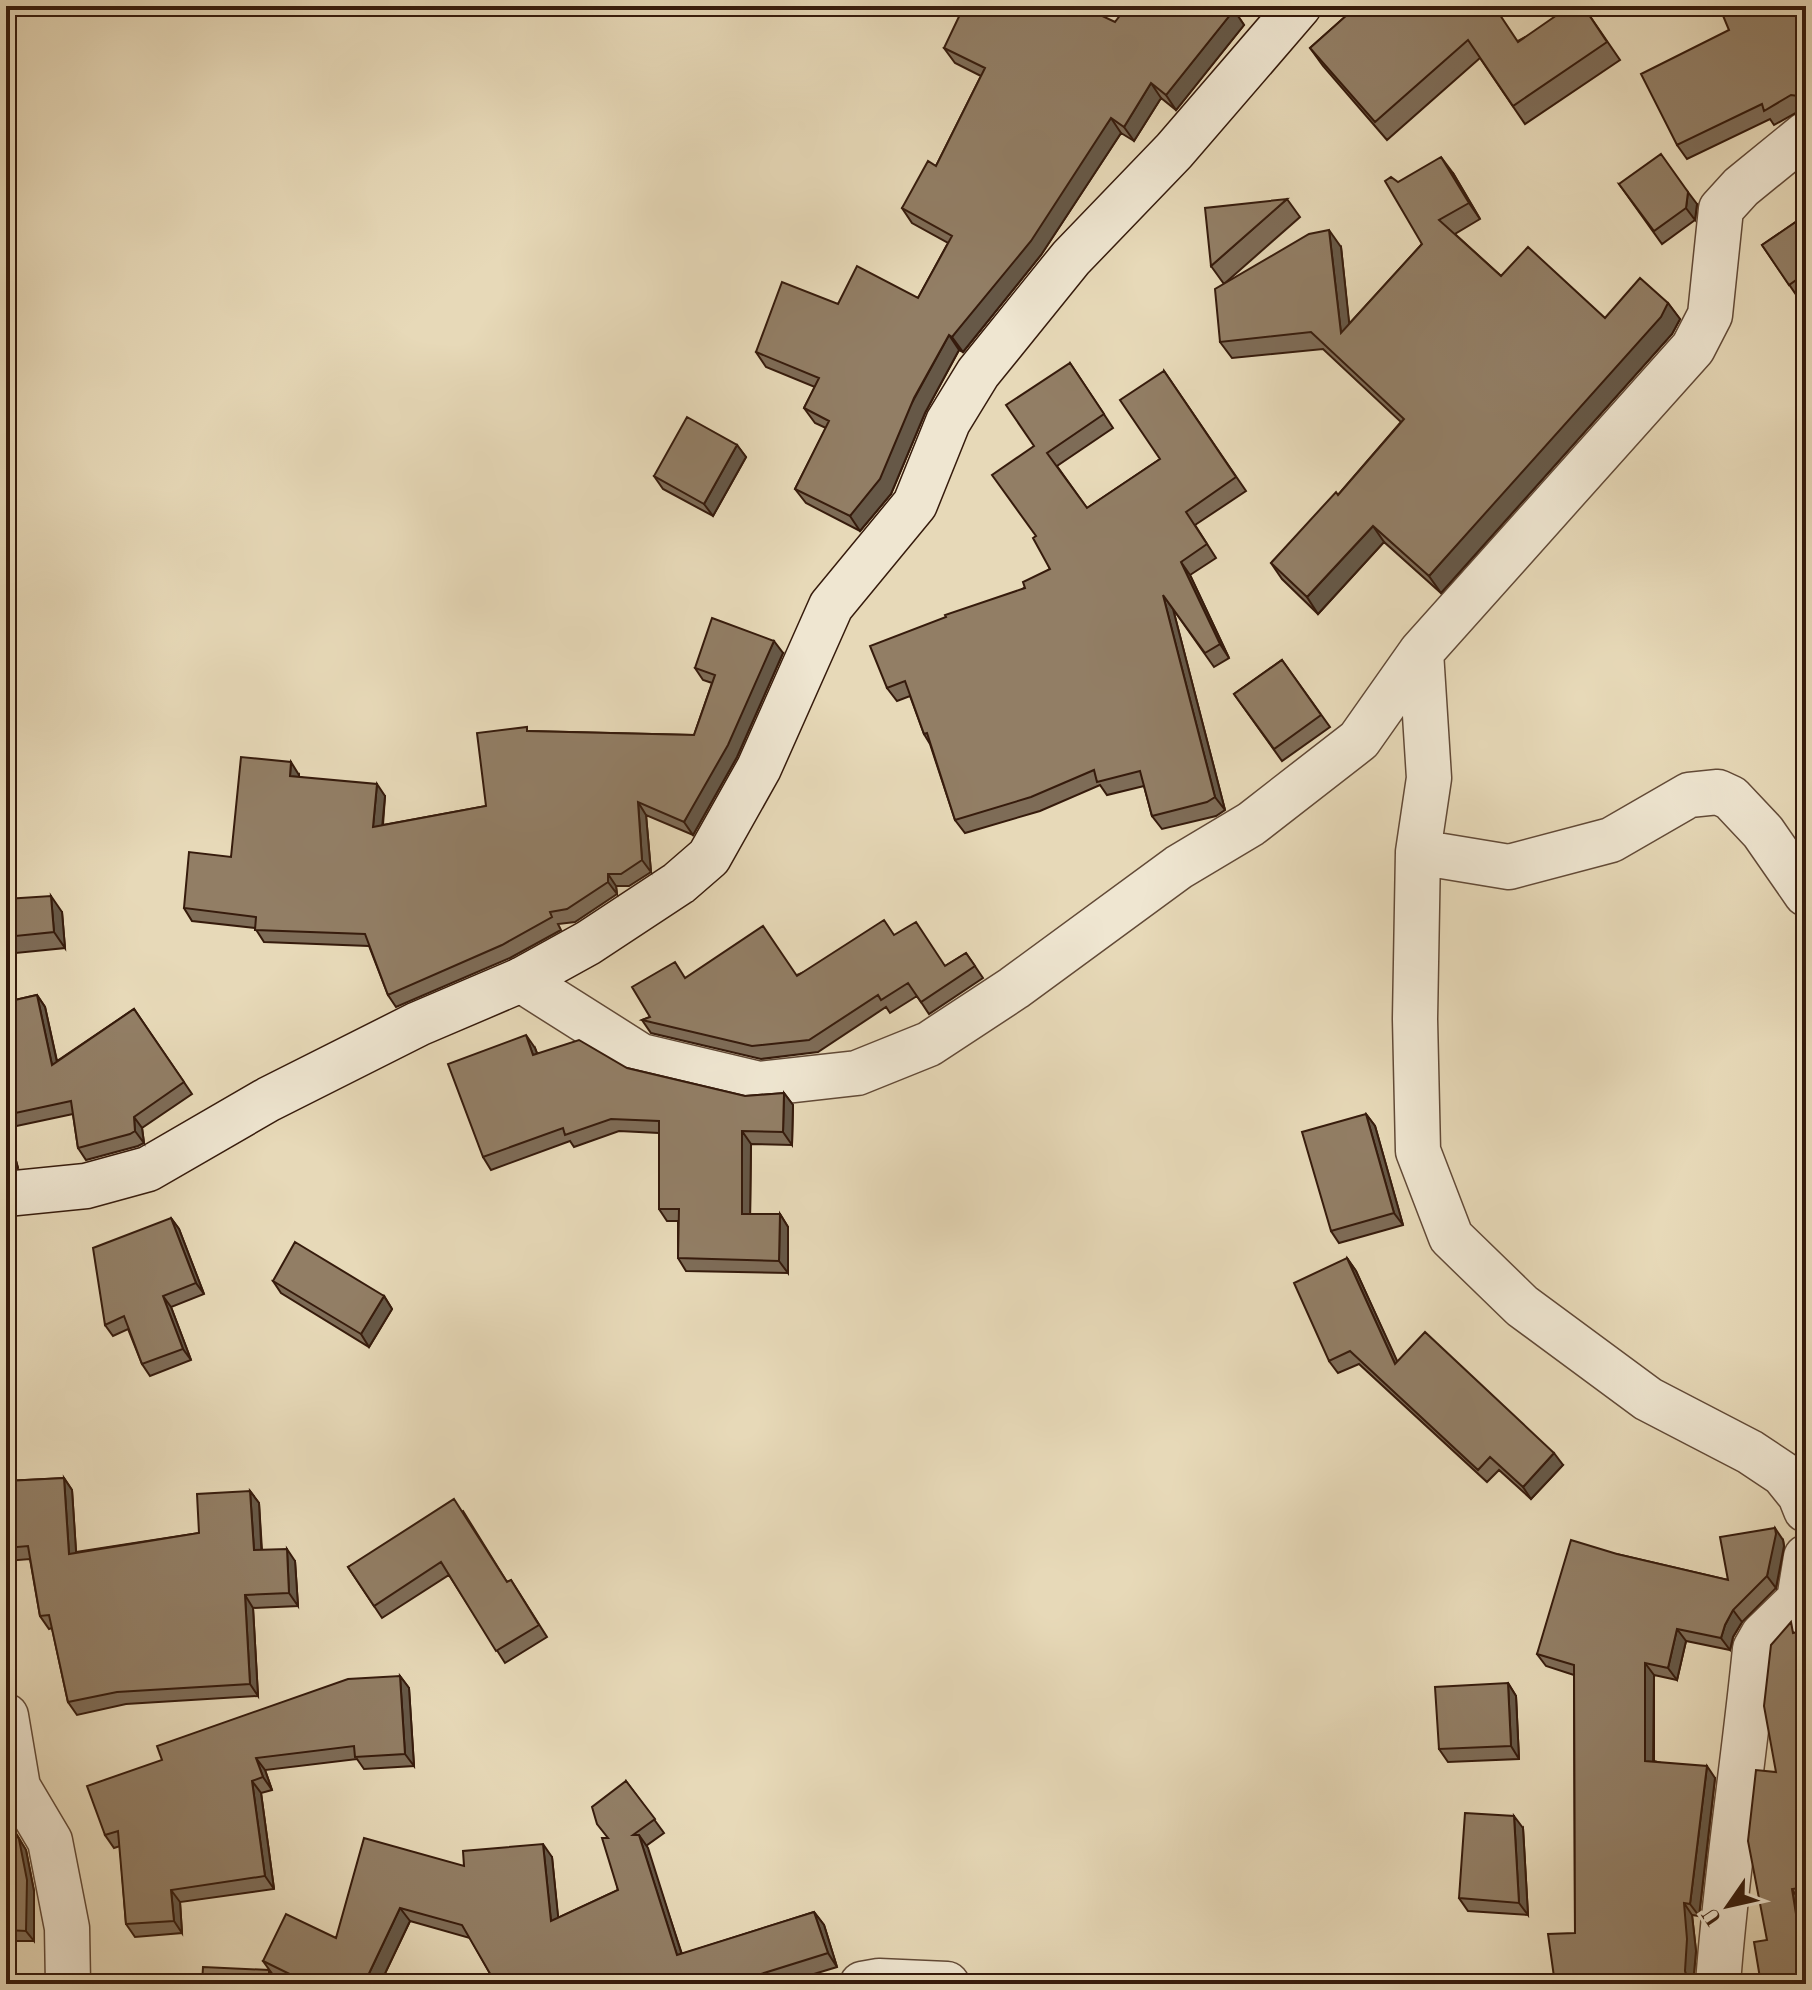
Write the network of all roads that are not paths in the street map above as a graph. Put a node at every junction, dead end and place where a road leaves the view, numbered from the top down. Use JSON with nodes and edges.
{"nodes":[{"id":1,"x":1299,"y":6,"type":"edge"},
{"id":2,"x":1806,"y":134,"type":"edge"},
{"id":3,"x":1421,"y":652,"type":"junction"},
{"id":4,"x":1418,"y":852,"type":"junction"},
{"id":5,"x":1806,"y":894,"type":"edge"},
{"id":6,"x":521,"y":980,"type":"junction"},
{"id":7,"x":6,"y":1194,"type":"edge"},
{"id":8,"x":1806,"y":1510,"type":"edge"},
{"id":9,"x":1806,"y":1557,"type":"edge"},
{"id":10,"x":1802,"y":1601,"type":"edge"},
{"id":11,"x":6,"y":1716,"type":"edge"},
{"id":12,"x":68,"y":1984,"type":"edge"},
{"id":13,"x":862,"y":1984,"type":"edge"},
{"id":14,"x":947,"y":1984,"type":"edge"},
{"id":15,"x":1718,"y":1984,"type":"edge"}],
"edges":[{"from":1,"to":6,"type":"street"},
{"from":2,"to":3,"type":"street"},
{"from":3,"to":4,"type":"street"},
{"from":3,"to":6,"type":"street"},
{"from":4,"to":5,"type":"street"},
{"from":4,"to":8,"type":"street"},
{"from":6,"to":7,"type":"street"},
{"from":9,"to":10,"type":"street"},
{"from":10,"to":15,"type":"street"},
{"from":11,"to":12,"type":"street"},
{"from":13,"to":14,"type":"street"}]}
